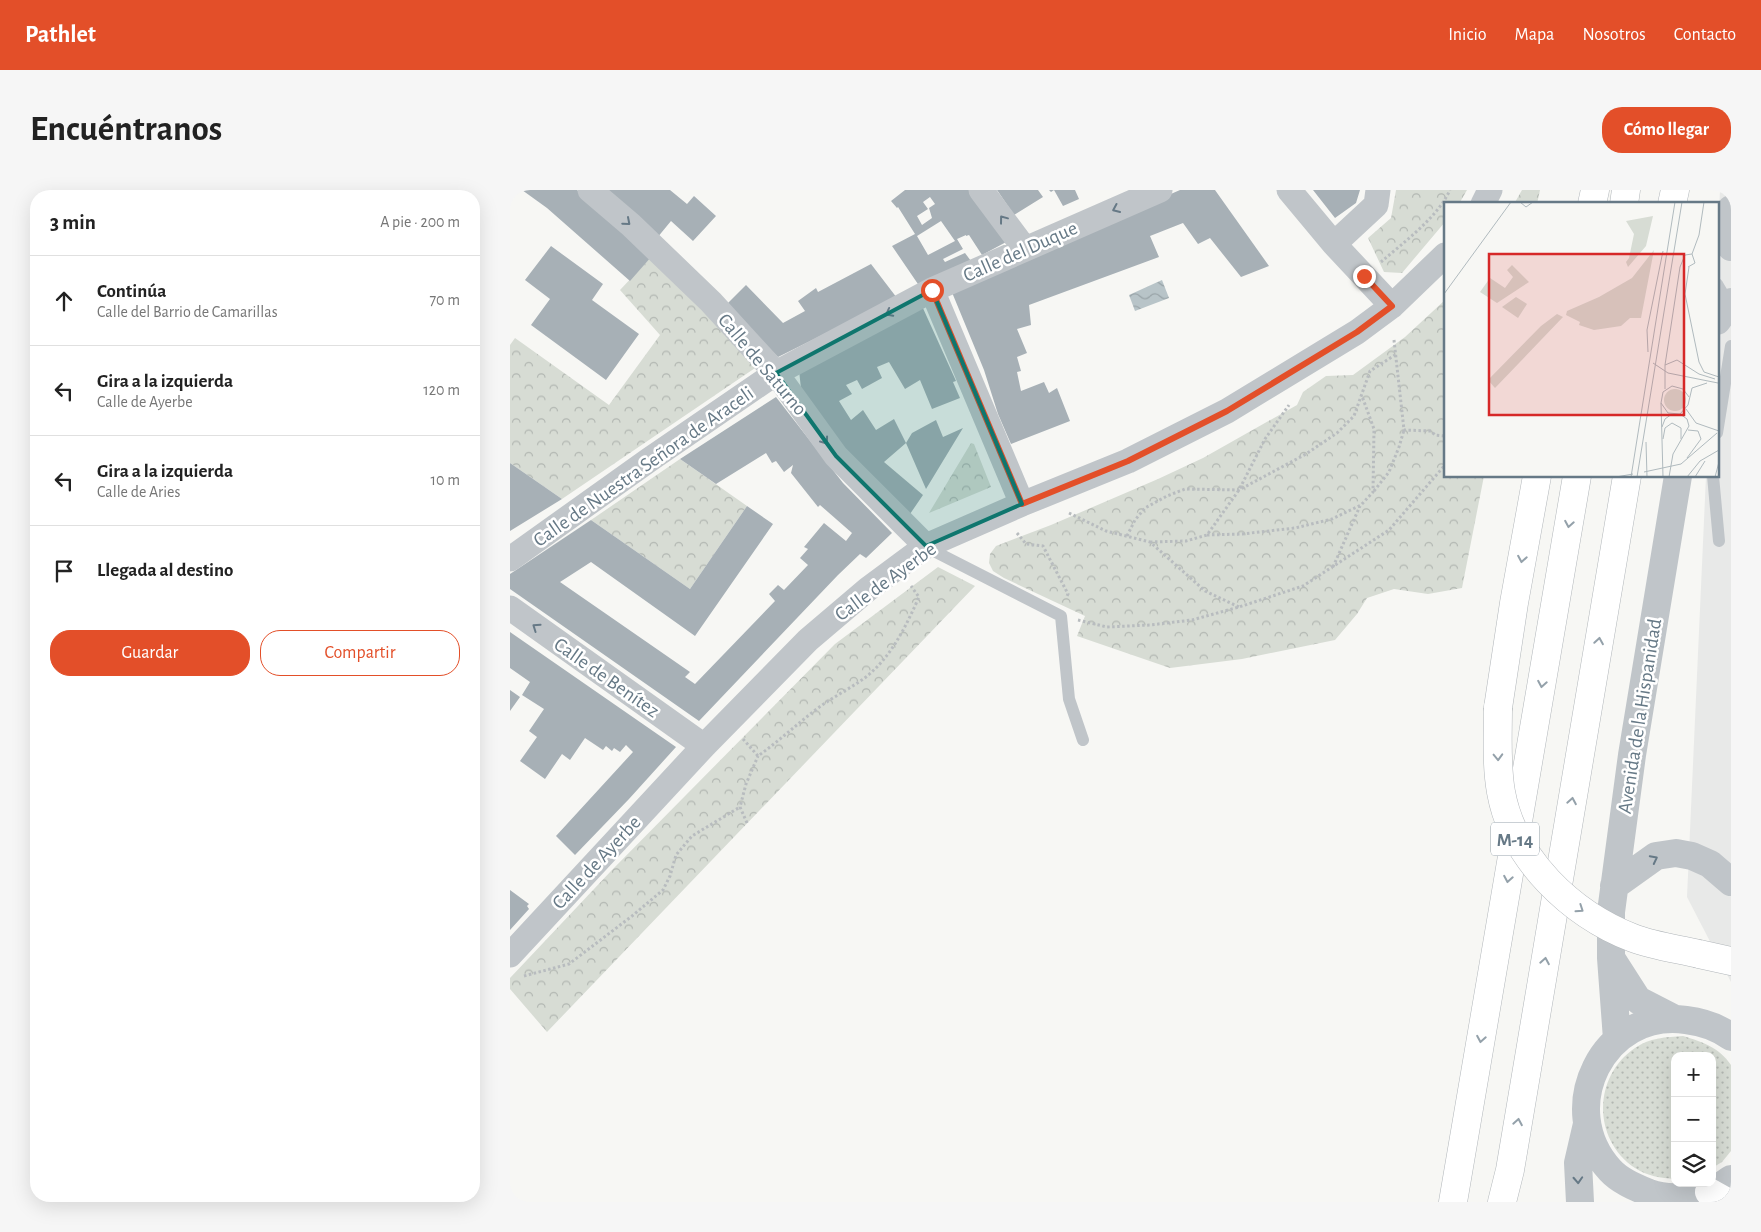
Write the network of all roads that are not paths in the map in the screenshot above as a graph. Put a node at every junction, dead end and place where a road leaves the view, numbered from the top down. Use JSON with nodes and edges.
{"nodes":[{"id":1,"x":590,"y":190,"type":"edge"},
{"id":2,"x":981,"y":190,"type":"edge"},
{"id":3,"x":1160,"y":190,"type":"edge"},
{"id":4,"x":1289,"y":190,"type":"edge"},
{"id":5,"x":1378,"y":190,"type":"edge"},
{"id":6,"x":1490,"y":190,"type":"edge"},
{"id":7,"x":1484,"y":202,"type":"edge"},
{"id":8,"x":1334,"y":244,"type":"junction"},
{"id":9,"x":1026,"y":249,"type":"junction"},
{"id":10,"x":1444,"y":256,"type":"edge"},
{"id":11,"x":932,"y":290,"type":"junction"},
{"id":12,"x":1392,"y":306,"type":"junction"},
{"id":13,"x":1731,"y":346,"type":"edge"},
{"id":14,"x":776,"y":373,"type":"junction"},
{"id":15,"x":1718,"y":426,"type":"edge"},
{"id":16,"x":1537,"y":478,"type":"edge"},
{"id":17,"x":1577,"y":478,"type":"edge"},
{"id":18,"x":1627,"y":478,"type":"edge"},
{"id":19,"x":1678,"y":478,"type":"edge"},
{"id":20,"x":1713,"y":478,"type":"edge"},
{"id":21,"x":1022,"y":504,"type":"junction"},
{"id":22,"x":1719,"y":541,"type":"dead end"},
{"id":23,"x":926,"y":546,"type":"junction"},
{"id":24,"x":510,"y":559,"type":"edge"},
{"id":25,"x":510,"y":608,"type":"edge"},
{"id":26,"x":1083,"y":740,"type":"dead end"},
{"id":27,"x":704,"y":746,"type":"junction"},
{"id":28,"x":1731,"y":882,"type":"edge"},
{"id":29,"x":1614,"y":886,"type":"junction"},
{"id":30,"x":1611,"y":958,"type":"junction"},
{"id":31,"x":1731,"y":961,"type":"edge"},
{"id":32,"x":513,"y":967,"type":"edge"},
{"id":33,"x":1673,"y":1018,"type":"junction"},
{"id":34,"x":1731,"y":1037,"type":"edge"},
{"id":35,"x":1617,"y":1039,"type":"junction"},
{"id":36,"x":1587,"y":1124,"type":"junction"},
{"id":37,"x":1510,"y":1170,"type":"junction"},
{"id":38,"x":1722,"y":1191,"type":"edge"},
{"id":39,"x":1650,"y":1199,"type":"edge"},
{"id":40,"x":1452,"y":1202,"type":"edge"},
{"id":41,"x":1502,"y":1202,"type":"edge"},
{"id":42,"x":1508,"y":1202,"type":"edge"},
{"id":43,"x":1580,"y":1202,"type":"edge"}],
"edges":[{"from":1,"to":14,"type":"street","name":"Calle de Saturno","one_way":true},
{"from":9,"to":2,"type":"street","one_way":true},
{"from":3,"to":9,"type":"street","name":"Calle del Duque","one_way":true},
{"from":4,"to":8,"type":"street"},
{"from":5,"to":8,"type":"street"},
{"from":6,"to":7,"type":"street"},
{"from":8,"to":12,"type":"street"},
{"from":9,"to":11,"type":"street","name":"Calle del Duque"},
{"from":10,"to":12,"type":"street","name":"Calle de Ayerbe"},
{"from":11,"to":14,"type":"street","name":"Calle del Duque","one_way":true},
{"from":11,"to":21,"type":"street"},
{"from":12,"to":21,"type":"street","name":"Calle de Ayerbe"},
{"from":13,"to":15,"type":"lane"},
{"from":14,"to":23,"type":"street","name":"Calle de Saturno","one_way":true},
{"from":14,"to":24,"type":"street","name":"Calle de Nuestra Señora de Araceli"},
{"from":16,"to":31,"type":"highway","one_way":true,"bridge":true},
{"from":17,"to":40,"type":"highway","number":"M-14","one_way":true},
{"from":37,"to":18,"type":"highway","number":"M-14","one_way":true},
{"from":19,"to":29,"type":"street","name":"Avenida de la Hispanidad"},
{"from":20,"to":22,"type":"lane"},
{"from":21,"to":23,"type":"street","name":"Calle de Ayerbe"},
{"from":23,"to":26,"type":"lane"},
{"from":23,"to":27,"type":"street","name":"Calle de Ayerbe"},
{"from":27,"to":25,"type":"street","name":"Calle de Benítez","one_way":true},
{"from":27,"to":32,"type":"street","name":"Calle de Ayerbe"},
{"from":29,"to":28,"type":"street","one_way":true},
{"from":29,"to":30,"type":"street","name":"Avenida de la Hispanidad"},
{"from":30,"to":33,"type":"street"},
{"from":30,"to":35,"type":"street","name":"Avenida de la Hispanidad"},
{"from":33,"to":34,"type":"street"},
{"from":33,"to":35,"type":"street"},
{"from":35,"to":36,"type":"street"},
{"from":36,"to":39,"type":"street"},
{"from":36,"to":43,"type":"street","one_way":true},
{"from":37,"to":41,"type":"highway","number":"M-14"},
{"from":37,"to":42,"type":"highway"},
{"from":38,"to":39,"type":"street"}]}
